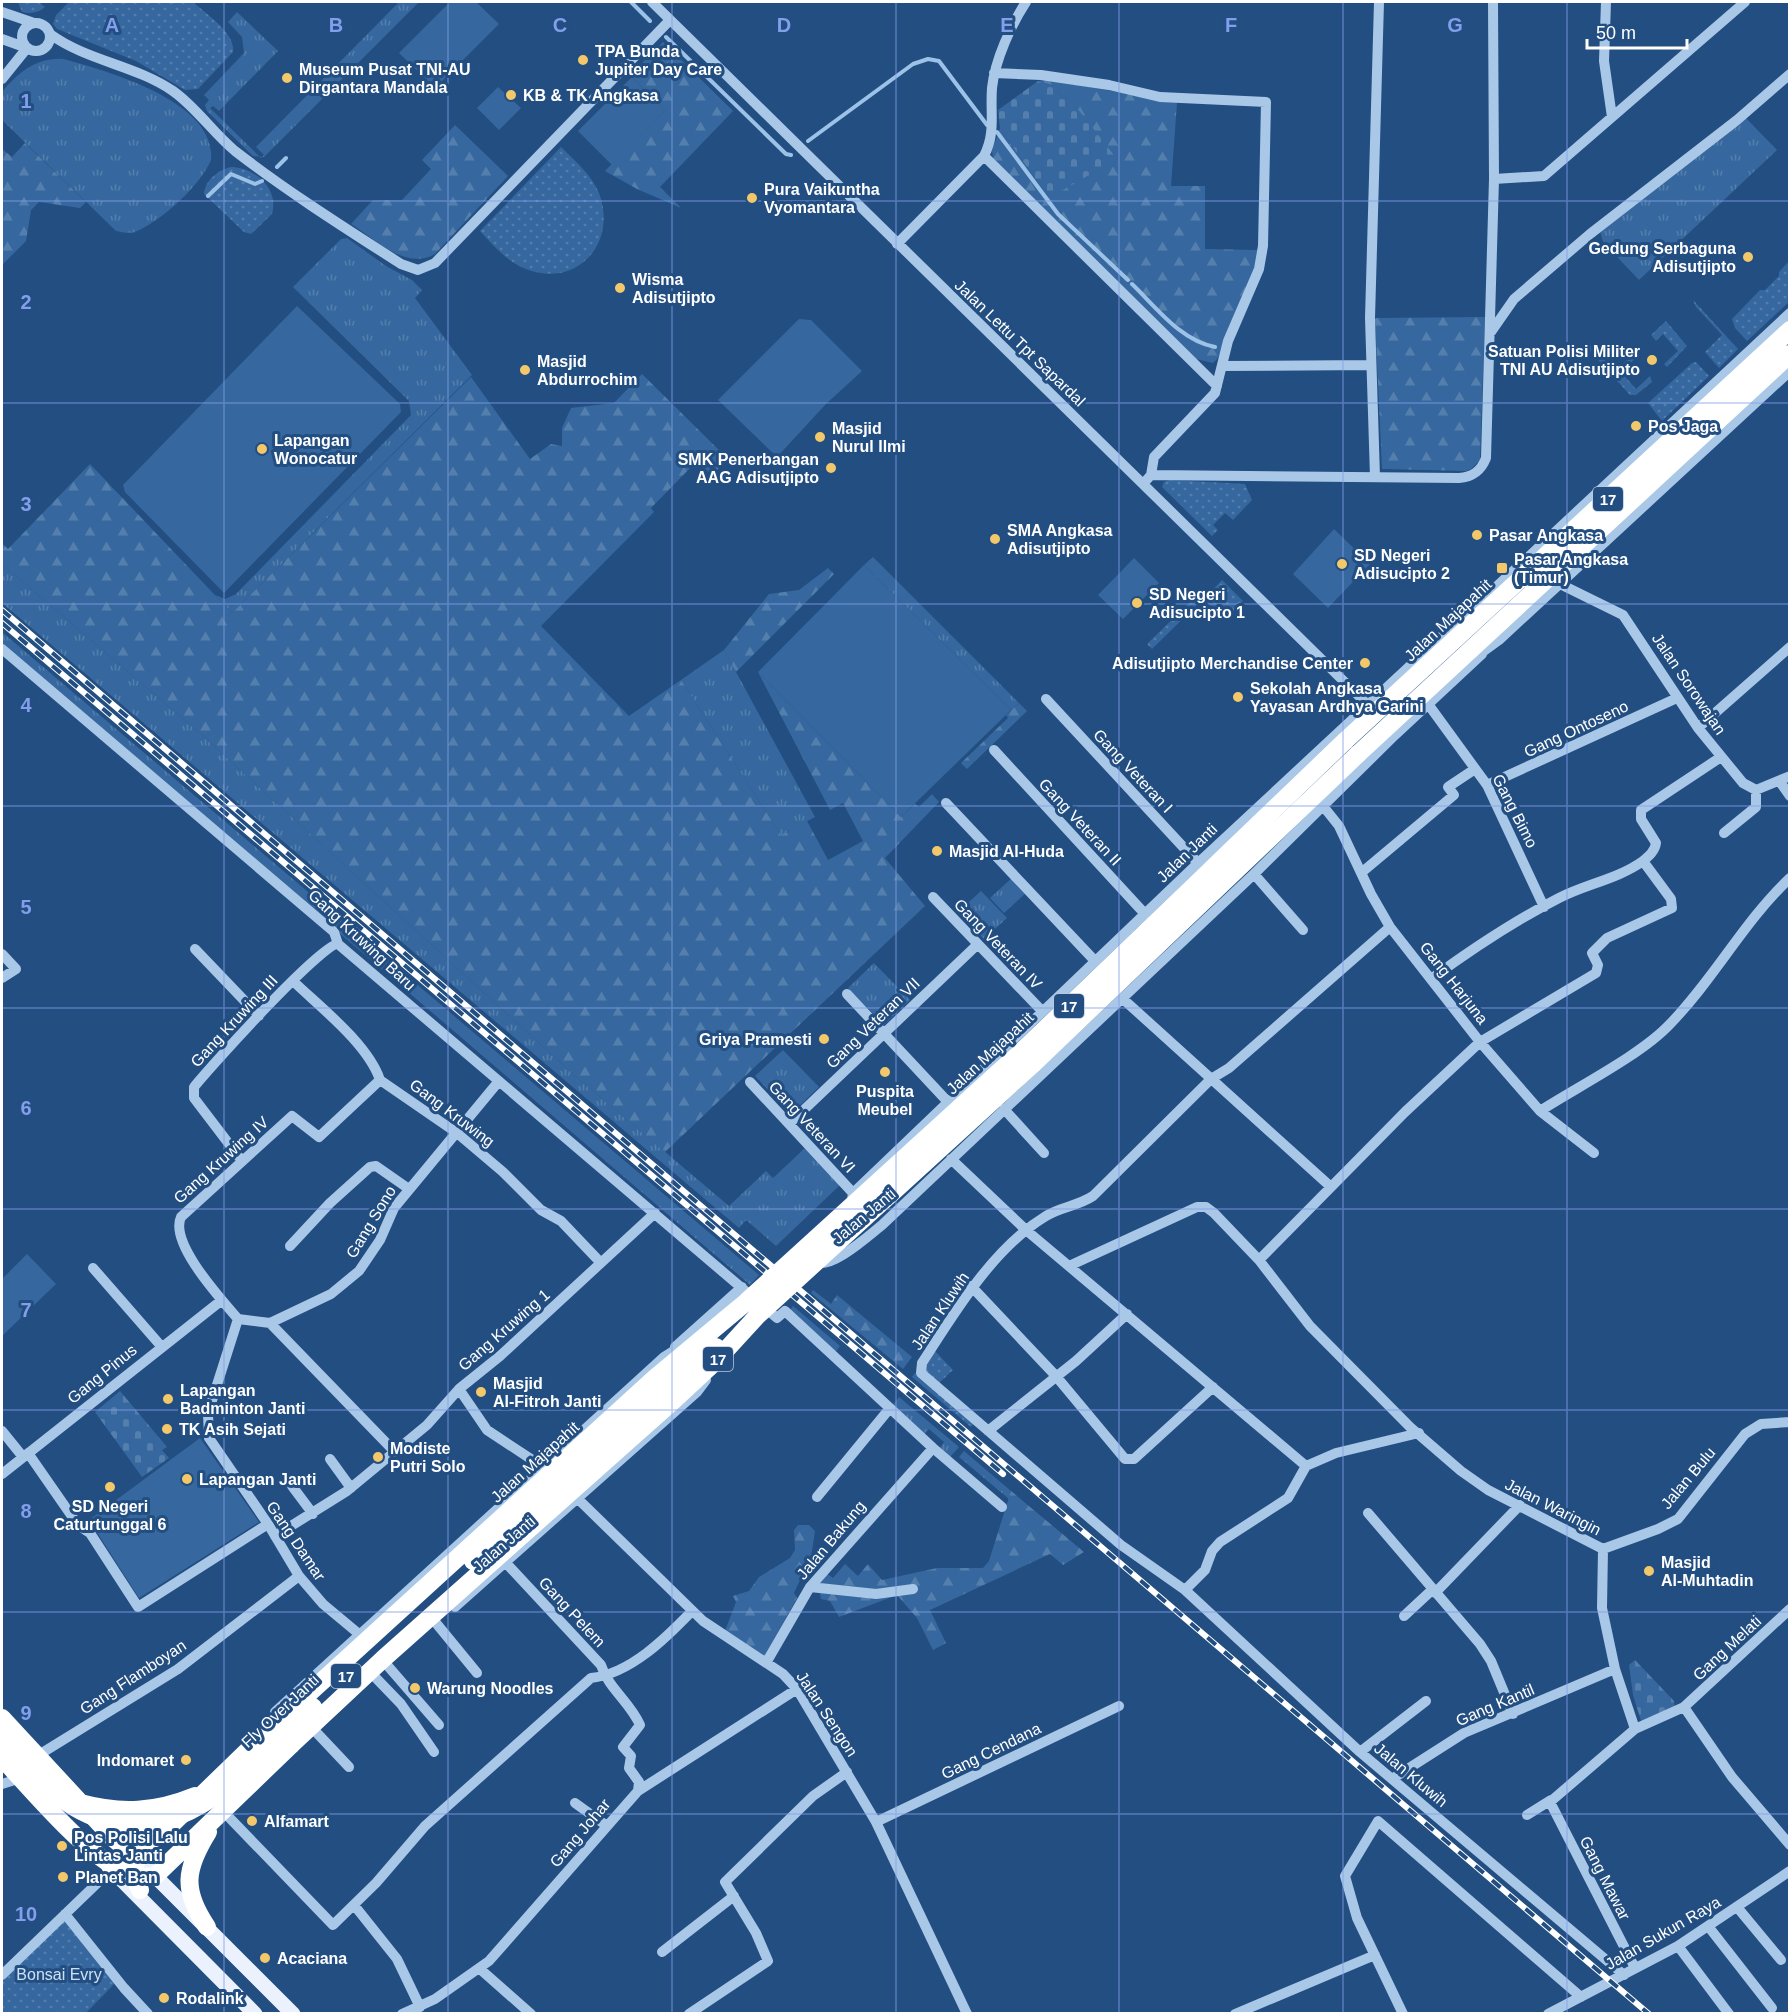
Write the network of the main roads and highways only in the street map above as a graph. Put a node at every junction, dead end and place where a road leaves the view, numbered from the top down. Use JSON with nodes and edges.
{"nodes":[{"id":1,"x":1790,"y":330,"type":"edge"},
{"id":2,"x":1790,"y":354,"type":"edge"},
{"id":3,"x":1436,"y":669,"type":"junction"},
{"id":4,"x":1352,"y":748,"type":"junction"},
{"id":5,"x":759,"y":1307,"type":"junction"},
{"id":6,"x":665,"y":1389,"type":"joint"},
{"id":7,"x":2,"y":1718,"type":"edge"},
{"id":8,"x":2,"y":1724,"type":"edge"},
{"id":9,"x":2,"y":1738,"type":"edge"},
{"id":10,"x":2,"y":1750,"type":"edge"},
{"id":11,"x":2,"y":1758,"type":"edge"},
{"id":12,"x":205,"y":1792,"type":"junction"},
{"id":13,"x":80,"y":1803,"type":"junction"},
{"id":14,"x":222,"y":1810,"type":"junction"},
{"id":15,"x":126,"y":1872,"type":"junction"},
{"id":16,"x":155,"y":1876,"type":"junction"},
{"id":17,"x":207,"y":1927,"type":"junction"},
{"id":18,"x":255,"y":2013,"type":"edge"},
{"id":19,"x":264,"y":2013,"type":"edge"},
{"id":20,"x":293,"y":2013,"type":"edge"}],
"edges":[{"from":1,"to":3,"type":"highway","name":"Jalan Majapahit","number":"17"},
{"from":2,"to":3,"type":"highway","name":"Jalan Majapahit","number":"17"},
{"from":3,"to":4,"type":"highway","name":"Jalan Majapahit","number":"17"},
{"from":4,"to":5,"type":"highway","name":"Jalan Majapahit","number":"17","bridge":true},
{"from":4,"to":12,"type":"highway","name":"Jalan Majapahit","number":"17","bridge":true},
{"from":5,"to":6,"type":"highway","name":"Jalan Majapahit","number":"17","bridge":true},
{"from":5,"to":14,"type":"highway","name":"Jalan Majapahit","number":"17","bridge":true},
{"from":6,"to":9,"type":"highway","name":"Fly Over Janti","number":"17","bridge":true},
{"from":7,"to":13,"type":"highway"},
{"from":8,"to":10,"type":"highway"},
{"from":11,"to":15,"type":"highway"},
{"from":12,"to":13,"type":"highway","number":"17"},
{"from":12,"to":15,"type":"highway","number":"17"},
{"from":13,"to":15,"type":"highway"},
{"from":14,"to":16,"type":"highway","name":"Jalan Majapahit","number":"17"},
{"from":14,"to":17,"type":"highway"},
{"from":15,"to":16,"type":"highway"},
{"from":15,"to":18,"type":"main road"},
{"from":15,"to":19,"type":"main road"},
{"from":16,"to":17,"type":"main road"},
{"from":17,"to":20,"type":"main road"}]}
